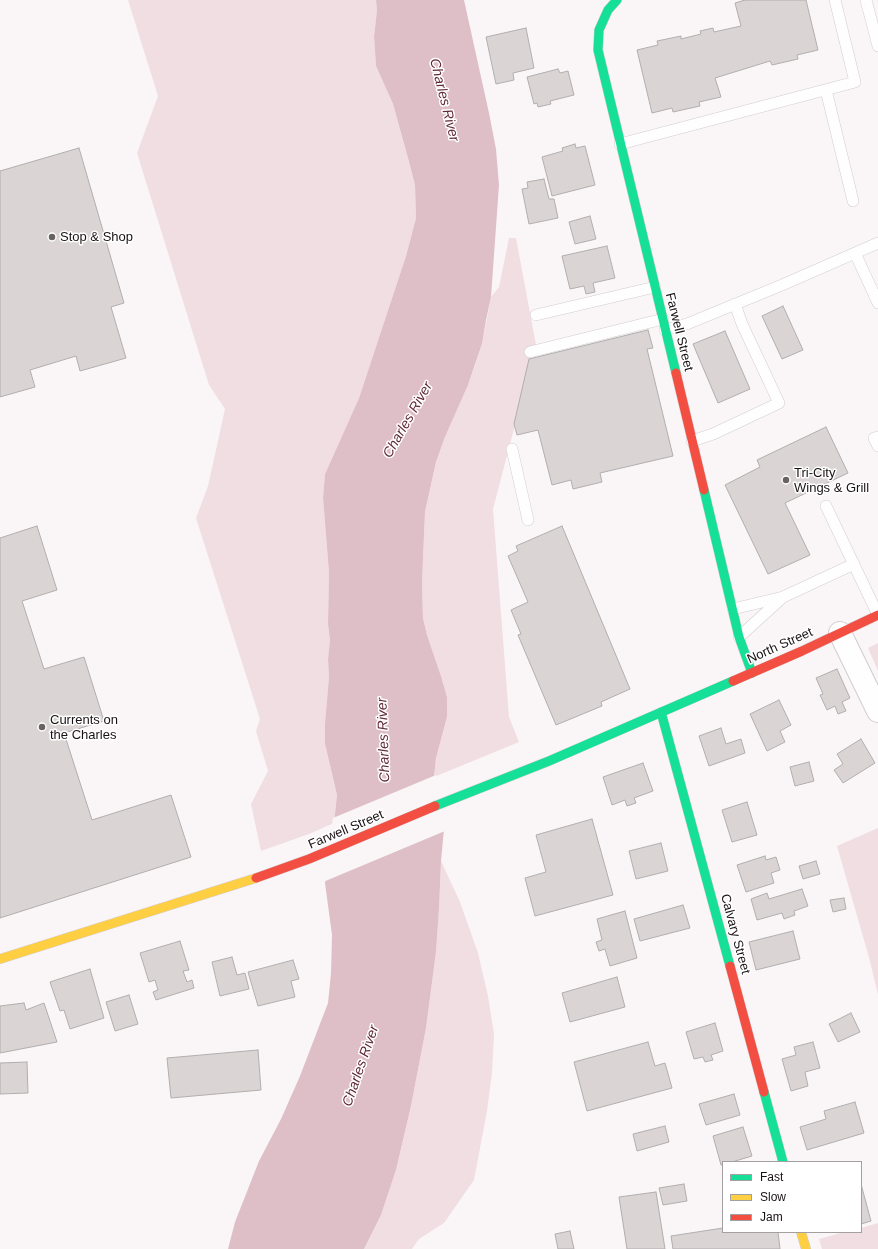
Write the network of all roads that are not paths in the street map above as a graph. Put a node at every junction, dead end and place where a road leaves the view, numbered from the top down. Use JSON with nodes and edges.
{"nodes":[{"id":1,"x":617,"y":0,"type":"edge"},
{"id":2,"x":836,"y":0,"type":"edge"},
{"id":3,"x":866,"y":0,"type":"edge"},
{"id":4,"x":878,"y":46,"type":"edge"},
{"id":5,"x":826,"y":90,"type":"junction"},
{"id":6,"x":620,"y":144,"type":"junction"},
{"id":7,"x":853,"y":201,"type":"dead end"},
{"id":8,"x":878,"y":243,"type":"edge"},
{"id":9,"x":855,"y":253,"type":"junction"},
{"id":10,"x":655,"y":287,"type":"junction"},
{"id":11,"x":878,"y":303,"type":"edge"},
{"id":12,"x":735,"y":304,"type":"junction"},
{"id":13,"x":536,"y":315,"type":"dead end"},
{"id":14,"x":664,"y":325,"type":"junction"},
{"id":15,"x":530,"y":352,"type":"dead end"},
{"id":16,"x":878,"y":437,"type":"edge"},
{"id":17,"x":692,"y":441,"type":"junction"},
{"id":18,"x":878,"y":446,"type":"edge"},
{"id":19,"x":512,"y":449,"type":"dead end"},
{"id":20,"x":826,"y":506,"type":"dead end"},
{"id":21,"x":528,"y":520,"type":"dead end"},
{"id":22,"x":854,"y":564,"type":"junction"},
{"id":23,"x":783,"y":597,"type":"junction"},
{"id":24,"x":732,"y":609,"type":"junction"},
{"id":25,"x":878,"y":615,"type":"edge"},
{"id":26,"x":840,"y":634,"type":"junction"},
{"id":27,"x":739,"y":637,"type":"junction"},
{"id":28,"x":752,"y":673,"type":"junction"},
{"id":29,"x":693,"y":699,"type":"joint"},
{"id":30,"x":878,"y":711,"type":"edge"},
{"id":31,"x":661,"y":712,"type":"junction"},
{"id":32,"x":0,"y":959,"type":"edge"},
{"id":33,"x":783,"y":1161,"type":"edge"},
{"id":34,"x":802,"y":1233,"type":"edge"},
{"id":35,"x":806,"y":1249,"type":"edge"}],
"edges":[{"from":1,"to":6,"type":"street","name":"Farwell Street"},
{"from":2,"to":5,"type":"lane"},
{"from":3,"to":4,"type":"lane"},
{"from":5,"to":6,"type":"lane"},
{"from":5,"to":7,"type":"lane"},
{"from":6,"to":10,"type":"street","name":"Farwell Street"},
{"from":8,"to":9,"type":"lane"},
{"from":9,"to":11,"type":"lane"},
{"from":9,"to":12,"type":"lane"},
{"from":10,"to":13,"type":"lane"},
{"from":10,"to":14,"type":"street","name":"Farwell Street"},
{"from":12,"to":14,"type":"lane"},
{"from":12,"to":17,"type":"lane"},
{"from":14,"to":15,"type":"lane"},
{"from":14,"to":17,"type":"street","name":"Farwell Street"},
{"from":16,"to":18,"type":"lane"},
{"from":17,"to":24,"type":"street","name":"Farwell Street"},
{"from":19,"to":21,"type":"lane"},
{"from":20,"to":22,"type":"lane"},
{"from":22,"to":23,"type":"lane"},
{"from":22,"to":25,"type":"lane"},
{"from":23,"to":24,"type":"lane"},
{"from":23,"to":27,"type":"lane"},
{"from":24,"to":27,"type":"street","name":"Farwell Street"},
{"from":25,"to":26,"type":"street","name":"North Street"},
{"from":26,"to":28,"type":"street","name":"North Street"},
{"from":26,"to":30,"type":"street"},
{"from":27,"to":28,"type":"street","name":"Farwell Street"},
{"from":28,"to":29,"type":"street","name":"North Street"},
{"from":29,"to":31,"type":"street","name":"Farwell Street"},
{"from":31,"to":32,"type":"street","name":"Farwell Street"},
{"from":31,"to":33,"type":"street","name":"Calvary Street"},
{"from":34,"to":35,"type":"street"}]}
